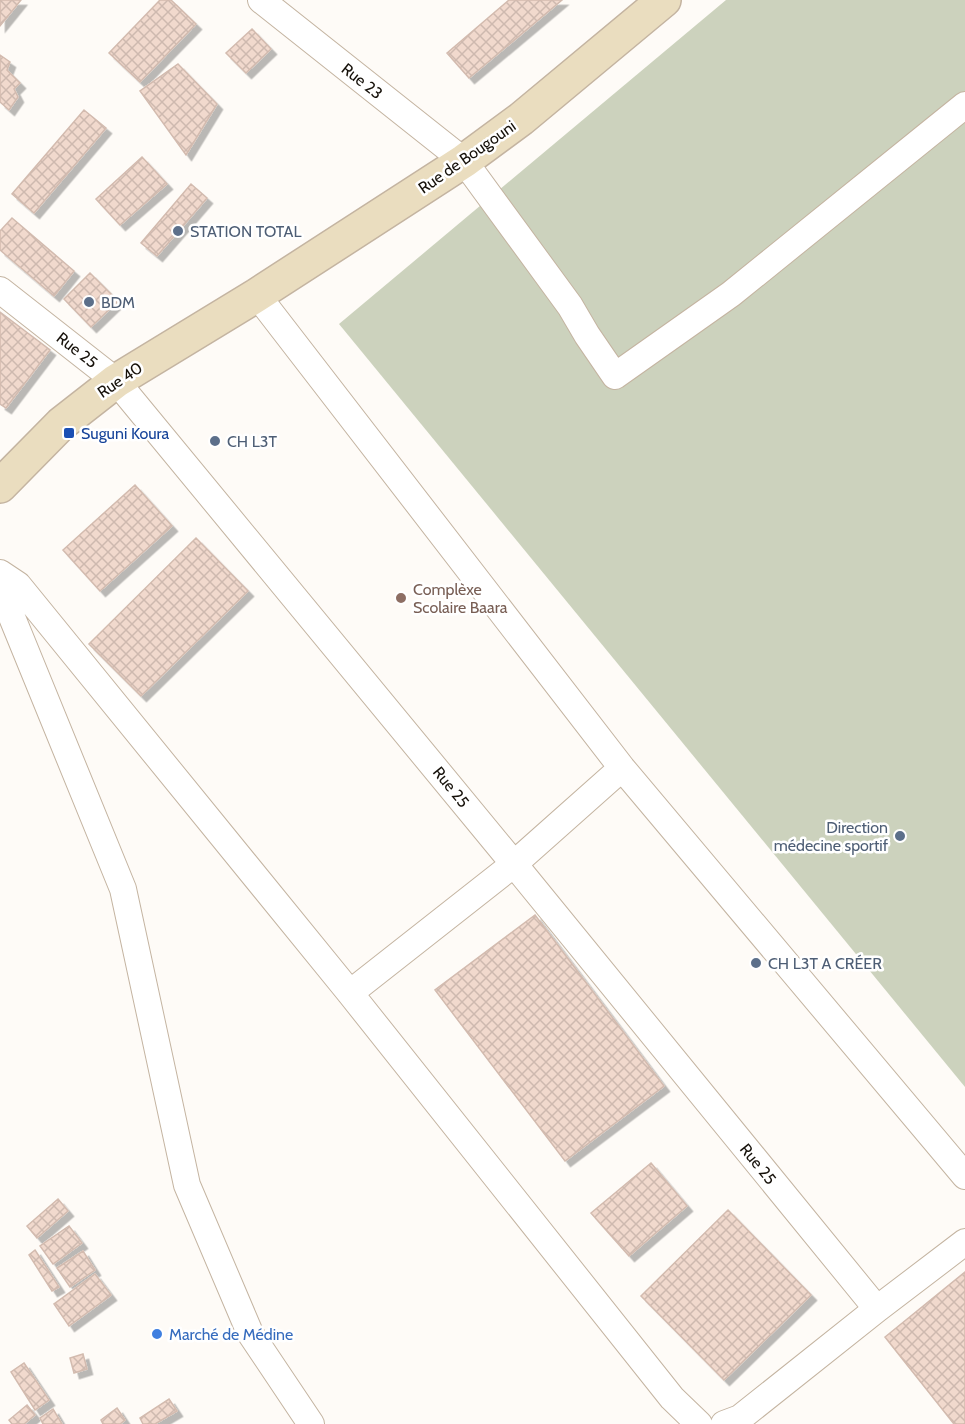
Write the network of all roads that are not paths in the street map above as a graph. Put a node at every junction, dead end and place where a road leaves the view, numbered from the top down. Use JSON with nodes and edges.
{"nodes":[{"id":1,"x":261,"y":0,"type":"edge"},
{"id":2,"x":664,"y":0,"type":"edge"},
{"id":3,"x":965,"y":105,"type":"edge"},
{"id":4,"x":464,"y":161,"type":"junction"},
{"id":5,"x":0,"y":290,"type":"edge"},
{"id":6,"x":257,"y":296,"type":"junction"},
{"id":7,"x":116,"y":381,"type":"junction"},
{"id":8,"x":0,"y":486,"type":"edge"},
{"id":9,"x":0,"y":573,"type":"edge"},
{"id":10,"x":0,"y":588,"type":"edge"},
{"id":11,"x":622,"y":768,"type":"junction"},
{"id":12,"x":514,"y":864,"type":"junction"},
{"id":13,"x":350,"y":993,"type":"junction"},
{"id":14,"x":965,"y":1176,"type":"edge"},
{"id":15,"x":965,"y":1242,"type":"edge"},
{"id":16,"x":877,"y":1309,"type":"junction"},
{"id":17,"x":311,"y":1424,"type":"edge"},
{"id":18,"x":699,"y":1424,"type":"edge"},
{"id":19,"x":724,"y":1424,"type":"edge"}],
"edges":[{"from":1,"to":4,"type":"street","name":"Rue 23"},
{"from":2,"to":4,"type":"main road","name":"Rue de Bougouni"},
{"from":3,"to":4,"type":"street","name":"Rue 23"},
{"from":4,"to":6,"type":"main road","name":"Rue de Bougouni"},
{"from":5,"to":7,"type":"street","name":"Rue 25"},
{"from":6,"to":7,"type":"main road","name":"Rue 40"},
{"from":6,"to":11,"type":"street"},
{"from":7,"to":8,"type":"main road","name":"Rue 40"},
{"from":7,"to":12,"type":"street","name":"Rue 25"},
{"from":9,"to":13,"type":"street"},
{"from":10,"to":17,"type":"street"},
{"from":11,"to":12,"type":"street"},
{"from":11,"to":14,"type":"street"},
{"from":12,"to":13,"type":"street"},
{"from":12,"to":16,"type":"street","name":"Rue 25"},
{"from":13,"to":18,"type":"street"},
{"from":15,"to":16,"type":"street"},
{"from":16,"to":19,"type":"street"}]}
